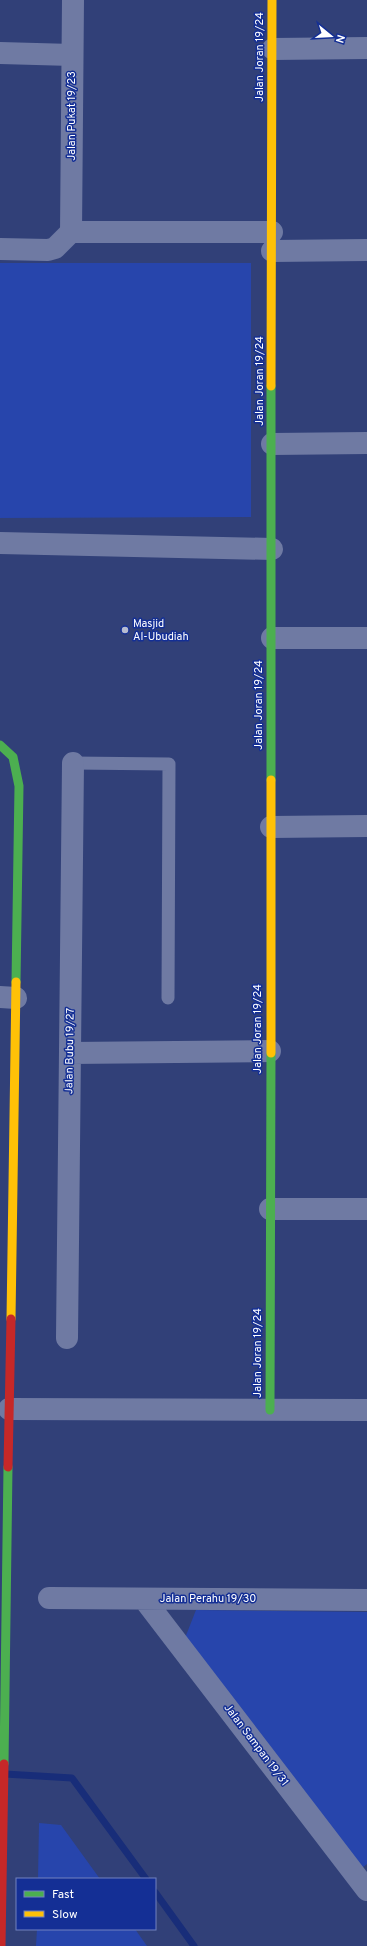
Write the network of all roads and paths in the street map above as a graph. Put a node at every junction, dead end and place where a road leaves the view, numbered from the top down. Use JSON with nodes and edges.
{"nodes":[{"id":1,"x":72,"y":0,"type":"edge"},
{"id":2,"x":272,"y":0,"type":"edge"},
{"id":3,"x":367,"y":48,"type":"edge"},
{"id":4,"x":273,"y":49,"type":"junction"},
{"id":5,"x":0,"y":53,"type":"edge"},
{"id":6,"x":72,"y":55,"type":"junction"},
{"id":7,"x":71,"y":232,"type":"junction"},
{"id":8,"x":272,"y":242,"type":"junction"},
{"id":9,"x":0,"y":250,"type":"edge"},
{"id":10,"x":367,"y":250,"type":"edge"},
{"id":11,"x":367,"y":443,"type":"edge"},
{"id":12,"x":272,"y":444,"type":"junction"},
{"id":13,"x":0,"y":543,"type":"edge"},
{"id":14,"x":272,"y":549,"type":"junction"},
{"id":15,"x":272,"y":638,"type":"junction"},
{"id":16,"x":367,"y":638,"type":"edge"},
{"id":17,"x":0,"y":745,"type":"edge"},
{"id":18,"x":73,"y":764,"type":"joint"},
{"id":19,"x":367,"y":826,"type":"edge"},
{"id":20,"x":271,"y":827,"type":"junction"},
{"id":21,"x":8,"y":997,"type":"edge"},
{"id":22,"x":168,"y":998,"type":"dead end"},
{"id":23,"x":270,"y":1050,"type":"junction"},
{"id":24,"x":70,"y":1053,"type":"junction"},
{"id":25,"x":6,"y":1204,"type":"edge"},
{"id":26,"x":367,"y":1208,"type":"edge"},
{"id":27,"x":270,"y":1209,"type":"junction"},
{"id":28,"x":6,"y":1302,"type":"edge"},
{"id":29,"x":67,"y":1338,"type":"dead end"},
{"id":30,"x":9,"y":1409,"type":"junction"},
{"id":31,"x":270,"y":1410,"type":"junction"},
{"id":32,"x":367,"y":1410,"type":"edge"},
{"id":33,"x":4,"y":1498,"type":"edge"},
{"id":34,"x":3,"y":1595,"type":"edge"},
{"id":35,"x":49,"y":1598,"type":"dead end"},
{"id":36,"x":144,"y":1599,"type":"junction"},
{"id":37,"x":367,"y":1600,"type":"edge"},
{"id":38,"x":367,"y":1890,"type":"edge"},
{"id":39,"x":1,"y":1946,"type":"edge"}],
"edges":[{"from":1,"to":6,"type":"street","name":"Jalan Pukat 19/23"},
{"from":2,"to":4,"type":"street","name":"Jalan Joran 19/24"},
{"from":3,"to":4,"type":"street"},
{"from":4,"to":8,"type":"street","name":"Jalan Joran 19/24"},
{"from":5,"to":6,"type":"street"},
{"from":6,"to":7,"type":"street","name":"Jalan Pukat 19/23"},
{"from":7,"to":8,"type":"street"},
{"from":7,"to":9,"type":"street"},
{"from":8,"to":10,"type":"street"},
{"from":8,"to":12,"type":"street","name":"Jalan Joran 19/24"},
{"from":11,"to":12,"type":"street"},
{"from":12,"to":14,"type":"street","name":"Jalan Joran 19/24"},
{"from":13,"to":14,"type":"street"},
{"from":14,"to":15,"type":"street","name":"Jalan Joran 19/24"},
{"from":15,"to":16,"type":"street"},
{"from":15,"to":20,"type":"street","name":"Jalan Joran 19/24"},
{"from":17,"to":21,"type":"street"},
{"from":18,"to":22,"type":"lane"},
{"from":18,"to":24,"type":"street","name":"Jalan Bubu 19/27"},
{"from":19,"to":20,"type":"street"},
{"from":20,"to":23,"type":"street","name":"Jalan Joran 19/24"},
{"from":21,"to":25,"type":"street"},
{"from":23,"to":24,"type":"street"},
{"from":23,"to":27,"type":"street","name":"Jalan Joran 19/24"},
{"from":24,"to":29,"type":"street","name":"Jalan Bubu 19/27"},
{"from":25,"to":28,"type":"street"},
{"from":26,"to":27,"type":"street"},
{"from":27,"to":31,"type":"street","name":"Jalan Joran 19/24"},
{"from":28,"to":30,"type":"street"},
{"from":30,"to":31,"type":"street"},
{"from":30,"to":33,"type":"street"},
{"from":31,"to":32,"type":"street"},
{"from":33,"to":34,"type":"street"},
{"from":34,"to":39,"type":"street"},
{"from":35,"to":36,"type":"street","name":"Jalan Perahu 19/30"},
{"from":36,"to":37,"type":"street","name":"Jalan Perahu 19/30"},
{"from":36,"to":38,"type":"street","name":"Jalan Sampan 19/31"}]}
